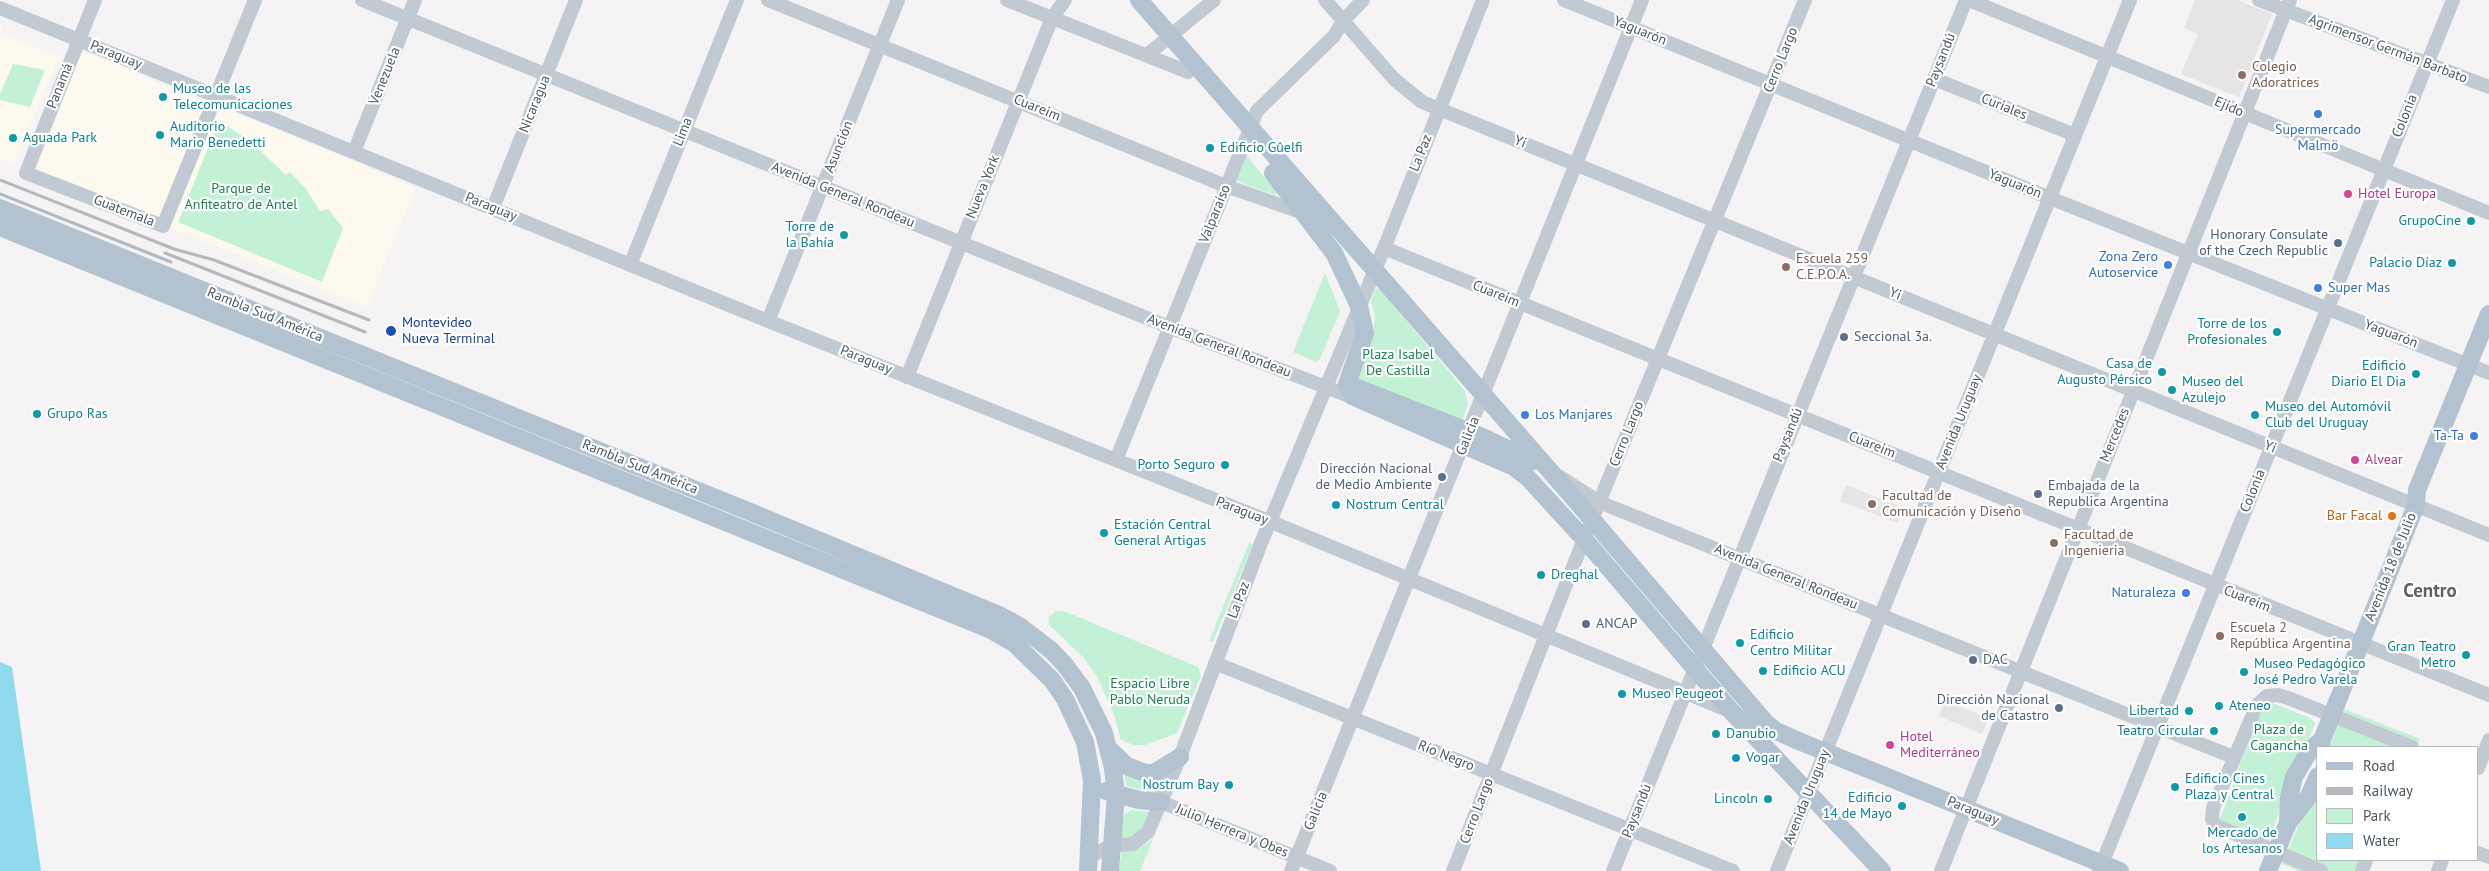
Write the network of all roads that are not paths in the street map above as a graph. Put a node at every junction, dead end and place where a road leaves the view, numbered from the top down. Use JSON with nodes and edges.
{"nodes":[{"id":1,"x":95,"y":0,"type":"edge"},
{"id":2,"x":255,"y":0,"type":"edge"},
{"id":3,"x":362,"y":0,"type":"edge"},
{"id":4,"x":415,"y":0,"type":"edge"},
{"id":5,"x":576,"y":0,"type":"edge"},
{"id":6,"x":737,"y":0,"type":"edge"},
{"id":7,"x":768,"y":0,"type":"edge"},
{"id":8,"x":898,"y":0,"type":"edge"},
{"id":9,"x":1007,"y":0,"type":"edge"},
{"id":10,"x":1065,"y":0,"type":"edge"},
{"id":11,"x":1125,"y":0,"type":"edge"},
{"id":12,"x":1139,"y":0,"type":"edge"},
{"id":13,"x":1214,"y":0,"type":"edge"},
{"id":14,"x":1325,"y":0,"type":"edge"},
{"id":15,"x":1363,"y":0,"type":"edge"},
{"id":16,"x":1483,"y":0,"type":"edge"},
{"id":17,"x":1564,"y":0,"type":"edge"},
{"id":18,"x":1642,"y":0,"type":"edge"},
{"id":19,"x":1806,"y":0,"type":"edge"},
{"id":20,"x":1968,"y":0,"type":"edge"},
{"id":21,"x":2130,"y":0,"type":"edge"},
{"id":22,"x":2259,"y":0,"type":"edge"},
{"id":23,"x":2453,"y":0,"type":"edge"},
{"id":24,"x":2288,"y":5,"type":"edge"},
{"id":25,"x":0,"y":8,"type":"edge"},
{"id":26,"x":408,"y":18,"type":"junction"},
{"id":27,"x":1052,"y":18,"type":"junction"},
{"id":28,"x":1343,"y":20,"type":"junction"},
{"id":29,"x":1630,"y":27,"type":"junction"},
{"id":30,"x":1166,"y":39,"type":"junction"},
{"id":31,"x":79,"y":40,"type":"junction"},
{"id":32,"x":880,"y":44,"type":"junction"},
{"id":33,"x":1147,"y":55,"type":"junction"},
{"id":34,"x":2107,"y":57,"type":"junction"},
{"id":35,"x":2427,"y":64,"type":"junction"},
{"id":36,"x":1188,"y":72,"type":"junction"},
{"id":37,"x":546,"y":75,"type":"junction"},
{"id":38,"x":1934,"y":79,"type":"junction"},
{"id":39,"x":1771,"y":85,"type":"junction"},
{"id":40,"x":2489,"y":87,"type":"edge"},
{"id":41,"x":216,"y":96,"type":"junction"},
{"id":42,"x":1018,"y":100,"type":"junction"},
{"id":43,"x":1439,"y":109,"type":"junction"},
{"id":44,"x":2245,"y":114,"type":"junction"},
{"id":45,"x":684,"y":131,"type":"junction"},
{"id":46,"x":1247,"y":134,"type":"junction"},
{"id":47,"x":2075,"y":135,"type":"junction"},
{"id":48,"x":1908,"y":140,"type":"junction"},
{"id":49,"x":354,"y":152,"type":"junction"},
{"id":50,"x":1577,"y":165,"type":"junction"},
{"id":51,"x":2383,"y":171,"type":"junction"},
{"id":52,"x":26,"y":173,"type":"joint"},
{"id":53,"x":823,"y":186,"type":"junction"},
{"id":54,"x":1226,"y":186,"type":"junction"},
{"id":55,"x":2050,"y":198,"type":"junction"},
{"id":56,"x":0,"y":208,"type":"edge"},
{"id":57,"x":493,"y":208,"type":"junction"},
{"id":58,"x":2489,"y":213,"type":"edge"},
{"id":59,"x":1306,"y":214,"type":"junction"},
{"id":60,"x":1714,"y":221,"type":"junction"},
{"id":61,"x":0,"y":227,"type":"edge"},
{"id":62,"x":961,"y":243,"type":"junction"},
{"id":63,"x":1384,"y":248,"type":"junction"},
{"id":64,"x":2189,"y":254,"type":"junction"},
{"id":65,"x":630,"y":265,"type":"junction"},
{"id":66,"x":1375,"y":269,"type":"junction"},
{"id":67,"x":1854,"y":278,"type":"junction"},
{"id":68,"x":1521,"y":304,"type":"junction"},
{"id":69,"x":1359,"y":306,"type":"junction"},
{"id":70,"x":2327,"y":309,"type":"junction"},
{"id":71,"x":2489,"y":314,"type":"edge"},
{"id":72,"x":768,"y":321,"type":"junction"},
{"id":73,"x":1169,"y":327,"type":"junction"},
{"id":74,"x":1995,"y":334,"type":"junction"},
{"id":75,"x":2489,"y":339,"type":"edge"},
{"id":76,"x":1657,"y":358,"type":"junction"},
{"id":77,"x":2478,"y":368,"type":"edge"},
{"id":78,"x":907,"y":377,"type":"junction"},
{"id":79,"x":1347,"y":384,"type":"junction"},
{"id":80,"x":1325,"y":387,"type":"junction"},
{"id":81,"x":2134,"y":391,"type":"junction"},
{"id":82,"x":1483,"y":397,"type":"junction"},
{"id":83,"x":1356,"y":400,"type":"junction"},
{"id":84,"x":1796,"y":415,"type":"junction"},
{"id":85,"x":1467,"y":438,"type":"junction"},
{"id":86,"x":2271,"y":447,"type":"junction"},
{"id":87,"x":1116,"y":460,"type":"junction"},
{"id":88,"x":1546,"y":468,"type":"junction"},
{"id":89,"x":1938,"y":472,"type":"junction"},
{"id":90,"x":1600,"y":502,"type":"junction"},
{"id":91,"x":2416,"y":505,"type":"junction"},
{"id":92,"x":1592,"y":520,"type":"junction"},
{"id":93,"x":1270,"y":522,"type":"junction"},
{"id":94,"x":2077,"y":529,"type":"junction"},
{"id":95,"x":2489,"y":534,"type":"edge"},
{"id":96,"x":1584,"y":539,"type":"junction"},
{"id":97,"x":1739,"y":559,"type":"junction"},
{"id":98,"x":1410,"y":580,"type":"junction"},
{"id":99,"x":2214,"y":586,"type":"junction"},
{"id":100,"x":1881,"y":615,"type":"junction"},
{"id":101,"x":1546,"y":636,"type":"junction"},
{"id":102,"x":2360,"y":644,"type":"junction"},
{"id":103,"x":1702,"y":650,"type":"junction"},
{"id":104,"x":1215,"y":663,"type":"junction"},
{"id":105,"x":1695,"y":668,"type":"junction"},
{"id":106,"x":2020,"y":672,"type":"junction"},
{"id":107,"x":1685,"y":693,"type":"junction"},
{"id":108,"x":2489,"y":695,"type":"edge"},
{"id":109,"x":1732,"y":712,"type":"junction"},
{"id":110,"x":2331,"y":715,"type":"junction"},
{"id":111,"x":1354,"y":719,"type":"junction"},
{"id":112,"x":2158,"y":726,"type":"junction"},
{"id":113,"x":2489,"y":740,"type":"edge"},
{"id":114,"x":2321,"y":743,"type":"edge"},
{"id":115,"x":2316,"y":746,"type":"edge"},
{"id":116,"x":2409,"y":746,"type":"edge"},
{"id":117,"x":1109,"y":749,"type":"junction"},
{"id":118,"x":1825,"y":752,"type":"junction"},
{"id":119,"x":1180,"y":756,"type":"junction"},
{"id":120,"x":2233,"y":757,"type":"junction"},
{"id":121,"x":2479,"y":765,"type":"edge"},
{"id":122,"x":1491,"y":774,"type":"junction"},
{"id":123,"x":1092,"y":780,"type":"junction"},
{"id":124,"x":2316,"y":780,"type":"edge"},
{"id":125,"x":1809,"y":791,"type":"junction"},
{"id":126,"x":1116,"y":795,"type":"junction"},
{"id":127,"x":1161,"y":802,"type":"junction"},
{"id":128,"x":1966,"y":808,"type":"junction"},
{"id":129,"x":2288,"y":823,"type":"junction"},
{"id":130,"x":1630,"y":829,"type":"junction"},
{"id":131,"x":1112,"y":846,"type":"junction"},
{"id":132,"x":2276,"y":852,"type":"junction"},
{"id":133,"x":1297,"y":857,"type":"junction"},
{"id":134,"x":1088,"y":866,"type":"edge"},
{"id":135,"x":2100,"y":867,"type":"edge"},
{"id":136,"x":1110,"y":871,"type":"edge"},
{"id":137,"x":1292,"y":871,"type":"edge"},
{"id":138,"x":1330,"y":871,"type":"edge"},
{"id":139,"x":1453,"y":871,"type":"edge"},
{"id":140,"x":1613,"y":871,"type":"edge"},
{"id":141,"x":1733,"y":871,"type":"edge"},
{"id":142,"x":1777,"y":871,"type":"edge"},
{"id":143,"x":1882,"y":871,"type":"edge"},
{"id":144,"x":1941,"y":871,"type":"edge"},
{"id":145,"x":2120,"y":871,"type":"edge"},
{"id":146,"x":2268,"y":871,"type":"edge"},
{"id":147,"x":2321,"y":871,"type":"edge"}],
"edges":[{"from":1,"to":31,"type":"street","name":"Panamá"},
{"from":2,"to":41,"type":"street","name":"Guatemala"},
{"from":3,"to":26,"type":"street","name":"Avenida General Rondeau"},
{"from":4,"to":26,"type":"street","name":"Venezuela"},
{"from":5,"to":37,"type":"street","name":"Nicaragua"},
{"from":6,"to":45,"type":"street","name":"Lima"},
{"from":7,"to":32,"type":"street","name":"Cuareim"},
{"from":8,"to":32,"type":"street","name":"Asunción"},
{"from":9,"to":27,"type":"street"},
{"from":10,"to":27,"type":"street","name":"Nueva York"},
{"from":11,"to":30,"type":"main road"},
{"from":12,"to":30,"type":"main road"},
{"from":13,"to":30,"type":"street"},
{"from":14,"to":28,"type":"street","name":"Yi"},
{"from":15,"to":28,"type":"street","name":"Valparaíso"},
{"from":16,"to":43,"type":"street","name":"La Paz"},
{"from":17,"to":29,"type":"street","name":"Yaguarón"},
{"from":18,"to":29,"type":"street","name":"Galicia"},
{"from":19,"to":39,"type":"street","name":"Cerro Largo"},
{"from":20,"to":34,"type":"street","name":"Ejido"},
{"from":20,"to":38,"type":"street","name":"Paysandú"},
{"from":21,"to":34,"type":"street","name":"Avenida Uruguay"},
{"from":22,"to":24,"type":"street","name":"Agrimensor Germán Barbato"},
{"from":23,"to":35,"type":"street","name":"Colonia"},
{"from":24,"to":35,"type":"street","name":"Agrimensor Germán Barbato"},
{"from":24,"to":44,"type":"street","name":"Mercedes"},
{"from":25,"to":31,"type":"street","name":"Paraguay"},
{"from":26,"to":37,"type":"street","name":"Avenida General Rondeau"},
{"from":26,"to":49,"type":"street","name":"Venezuela"},
{"from":27,"to":33,"type":"street"},
{"from":27,"to":42,"type":"street","name":"Nueva York"},
{"from":28,"to":43,"type":"street","name":"Yi"},
{"from":28,"to":46,"type":"street","name":"Valparaíso"},
{"from":29,"to":39,"type":"street","name":"Yaguarón"},
{"from":29,"to":50,"type":"street","name":"Galicia"},
{"from":30,"to":33,"type":"street"},
{"from":30,"to":36,"type":"main road"},
{"from":30,"to":46,"type":"main road"},
{"from":31,"to":41,"type":"street","name":"Paraguay"},
{"from":31,"to":52,"type":"street","name":"Panamá"},
{"from":32,"to":42,"type":"street","name":"Cuareim"},
{"from":32,"to":53,"type":"street","name":"Asunción"},
{"from":33,"to":36,"type":"street"},
{"from":34,"to":44,"type":"street","name":"Ejido"},
{"from":34,"to":47,"type":"street","name":"Avenida Uruguay"},
{"from":35,"to":40,"type":"street","name":"Agrimensor Germán Barbato"},
{"from":35,"to":51,"type":"street","name":"Colonia"},
{"from":36,"to":46,"type":"main road"},
{"from":37,"to":45,"type":"street","name":"Avenida General Rondeau"},
{"from":37,"to":57,"type":"street","name":"Nicaragua"},
{"from":38,"to":47,"type":"street","name":"Curiales"},
{"from":38,"to":48,"type":"street","name":"Paysandú"},
{"from":39,"to":48,"type":"street","name":"Yaguarón"},
{"from":39,"to":60,"type":"street","name":"Cerro Largo"},
{"from":41,"to":49,"type":"street","name":"Paraguay"},
{"from":41,"to":52,"type":"street","name":"Guatemala"},
{"from":42,"to":54,"type":"street","name":"Cuareim"},
{"from":42,"to":62,"type":"street","name":"Nueva York"},
{"from":43,"to":50,"type":"street","name":"Yi"},
{"from":43,"to":63,"type":"street","name":"La Paz"},
{"from":44,"to":51,"type":"street","name":"Ejido"},
{"from":44,"to":64,"type":"street","name":"Mercedes"},
{"from":45,"to":53,"type":"street","name":"Avenida General Rondeau"},
{"from":45,"to":65,"type":"street","name":"Lima"},
{"from":46,"to":54,"type":"street","name":"Valparaíso"},
{"from":46,"to":59,"type":"main road"},
{"from":46,"to":66,"type":"main road","name":"Paraguay"},
{"from":47,"to":55,"type":"street","name":"Avenida Uruguay"},
{"from":48,"to":55,"type":"street","name":"Yaguarón"},
{"from":48,"to":67,"type":"street","name":"Paysandú"},
{"from":49,"to":57,"type":"street","name":"Paraguay"},
{"from":50,"to":60,"type":"street","name":"Yi"},
{"from":50,"to":68,"type":"street","name":"Galicia"},
{"from":51,"to":58,"type":"street","name":"Ejido"},
{"from":51,"to":70,"type":"street","name":"Colonia"},
{"from":53,"to":62,"type":"street","name":"Avenida General Rondeau"},
{"from":53,"to":72,"type":"street","name":"Asunción"},
{"from":54,"to":59,"type":"street","name":"Cuareim"},
{"from":54,"to":73,"type":"street","name":"Valparaíso"},
{"from":55,"to":64,"type":"street","name":"Yaguarón"},
{"from":55,"to":74,"type":"street","name":"Avenida Uruguay"},
{"from":56,"to":117,"type":"main road","name":"Rambla Sud América"},
{"from":57,"to":65,"type":"street","name":"Paraguay"},
{"from":59,"to":69,"type":"main road"},
{"from":60,"to":67,"type":"street","name":"Yi"},
{"from":60,"to":76,"type":"street","name":"Cerro Largo"},
{"from":61,"to":123,"type":"main road","name":"Rambla Sud América"},
{"from":62,"to":73,"type":"street","name":"Avenida General Rondeau"},
{"from":62,"to":78,"type":"street","name":"Nueva York"},
{"from":63,"to":66,"type":"street","name":"La Paz"},
{"from":63,"to":68,"type":"street","name":"Cuareim"},
{"from":64,"to":70,"type":"street","name":"Yaguarón"},
{"from":64,"to":81,"type":"street","name":"Mercedes"},
{"from":65,"to":72,"type":"street","name":"Paraguay"},
{"from":66,"to":69,"type":"street","name":"La Paz"},
{"from":66,"to":82,"type":"main road","name":"Paraguay"},
{"from":67,"to":74,"type":"street","name":"Yi"},
{"from":67,"to":84,"type":"street","name":"Paysandú"},
{"from":68,"to":76,"type":"street","name":"Cuareim"},
{"from":68,"to":82,"type":"street","name":"Galicia"},
{"from":69,"to":79,"type":"main road"},
{"from":69,"to":80,"type":"street","name":"La Paz"},
{"from":70,"to":77,"type":"street","name":"Yaguarón"},
{"from":70,"to":86,"type":"street","name":"Colonia"},
{"from":71,"to":77,"type":"main road","name":"Avenida 18 de Julio"},
{"from":72,"to":78,"type":"street","name":"Paraguay"},
{"from":73,"to":80,"type":"street","name":"Avenida General Rondeau"},
{"from":73,"to":87,"type":"street","name":"Valparaíso"},
{"from":74,"to":81,"type":"street","name":"Yi"},
{"from":74,"to":89,"type":"street","name":"Avenida Uruguay"},
{"from":75,"to":77,"type":"main road","name":"Avenida 18 de Julio"},
{"from":76,"to":84,"type":"street","name":"Cuareim"},
{"from":76,"to":90,"type":"street","name":"Cerro Largo"},
{"from":77,"to":91,"type":"main road","name":"Avenida 18 de Julio"},
{"from":78,"to":87,"type":"street","name":"Paraguay"},
{"from":79,"to":80,"type":"street","name":"Avenida General Rondeau"},
{"from":79,"to":83,"type":"main road"},
{"from":79,"to":85,"type":"main road","name":"Avenida General Rondeau"},
{"from":80,"to":83,"type":"street","name":"Avenida General Rondeau"},
{"from":80,"to":93,"type":"street","name":"La Paz"},
{"from":81,"to":86,"type":"street","name":"Yi"},
{"from":81,"to":94,"type":"street","name":"Mercedes"},
{"from":82,"to":85,"type":"street","name":"Galicia"},
{"from":82,"to":88,"type":"main road","name":"Paraguay"},
{"from":83,"to":85,"type":"main road","name":"Avenida General Rondeau"},
{"from":84,"to":89,"type":"street","name":"Cuareim"},
{"from":84,"to":97,"type":"street","name":"Paysandú"},
{"from":85,"to":88,"type":"main road","name":"Avenida General Rondeau"},
{"from":85,"to":96,"type":"main road"},
{"from":85,"to":98,"type":"street","name":"Galicia"},
{"from":86,"to":91,"type":"street","name":"Yi"},
{"from":86,"to":99,"type":"street","name":"Colonia"},
{"from":87,"to":93,"type":"street","name":"Paraguay"},
{"from":88,"to":90,"type":"street","name":"Avenida General Rondeau"},
{"from":88,"to":92,"type":"main road","name":"Paraguay"},
{"from":89,"to":94,"type":"street","name":"Cuareim"},
{"from":89,"to":100,"type":"street","name":"Avenida Uruguay"},
{"from":90,"to":92,"type":"street","name":"Cerro Largo"},
{"from":90,"to":97,"type":"street","name":"Avenida General Rondeau"},
{"from":91,"to":95,"type":"street","name":"Yi"},
{"from":91,"to":102,"type":"main road","name":"Avenida 18 de Julio"},
{"from":92,"to":96,"type":"street","name":"Cerro Largo"},
{"from":92,"to":103,"type":"main road","name":"Paraguay"},
{"from":93,"to":98,"type":"street","name":"Paraguay"},
{"from":93,"to":104,"type":"street","name":"La Paz"},
{"from":94,"to":99,"type":"street","name":"Cuareim"},
{"from":94,"to":106,"type":"street","name":"Mercedes"},
{"from":96,"to":101,"type":"street","name":"Cerro Largo"},
{"from":96,"to":105,"type":"main road"},
{"from":97,"to":100,"type":"street","name":"Avenida General Rondeau"},
{"from":97,"to":103,"type":"street","name":"Paysandú"},
{"from":98,"to":101,"type":"street","name":"Paraguay"},
{"from":98,"to":111,"type":"street","name":"Galicia"},
{"from":99,"to":102,"type":"street","name":"Cuareim"},
{"from":99,"to":112,"type":"street","name":"Colonia"},
{"from":100,"to":106,"type":"street","name":"Avenida General Rondeau"},
{"from":100,"to":118,"type":"street","name":"Avenida Uruguay"},
{"from":101,"to":107,"type":"street","name":"Paraguay"},
{"from":101,"to":122,"type":"street","name":"Cerro Largo"},
{"from":102,"to":108,"type":"street","name":"Cuareim"},
{"from":102,"to":110,"type":"main road","name":"Avenida 18 de Julio"},
{"from":103,"to":105,"type":"street","name":"Paysandú"},
{"from":103,"to":118,"type":"main road","name":"Paraguay"},
{"from":104,"to":111,"type":"street","name":"Río Negro"},
{"from":104,"to":119,"type":"street","name":"La Paz"},
{"from":105,"to":107,"type":"street","name":"Paysandú"},
{"from":105,"to":109,"type":"main road"},
{"from":106,"to":112,"type":"street","name":"Avenida General Rondeau"},
{"from":106,"to":128,"type":"street","name":"Mercedes"},
{"from":107,"to":109,"type":"street","name":"Paraguay"},
{"from":107,"to":130,"type":"street","name":"Paysandú"},
{"from":109,"to":125,"type":"main road"},
{"from":110,"to":114,"type":"main road","name":"Avenida 18 de Julio"},
{"from":110,"to":116,"type":"street"},
{"from":110,"to":120,"type":"street"},
{"from":111,"to":122,"type":"street","name":"Río Negro"},
{"from":111,"to":133,"type":"street","name":"Galicia"},
{"from":112,"to":120,"type":"street","name":"Avenida General Rondeau"},
{"from":112,"to":135,"type":"street","name":"Colonia"},
{"from":113,"to":121,"type":"street"},
{"from":115,"to":129,"type":"main road","name":"Avenida 18 de Julio"},
{"from":117,"to":119,"type":"main road"},
{"from":117,"to":126,"type":"main road","name":"Rambla Sud América"},
{"from":118,"to":125,"type":"street","name":"Avenida Uruguay"},
{"from":118,"to":128,"type":"main road","name":"Paraguay"},
{"from":119,"to":127,"type":"street","name":"La Paz"},
{"from":120,"to":132,"type":"street"},
{"from":122,"to":130,"type":"street","name":"Río Negro"},
{"from":122,"to":139,"type":"street","name":"Cerro Largo"},
{"from":123,"to":126,"type":"main road"},
{"from":123,"to":134,"type":"main road","name":"Rambla Sud América"},
{"from":124,"to":129,"type":"main road","name":"Avenida 18 de Julio"},
{"from":125,"to":142,"type":"street","name":"Avenida Uruguay"},
{"from":125,"to":143,"type":"main road"},
{"from":126,"to":127,"type":"main road"},
{"from":126,"to":131,"type":"main road","name":"Rambla Sud América"},
{"from":127,"to":131,"type":"street","name":"La Paz"},
{"from":127,"to":133,"type":"street","name":"Julio Herrera y Obes"},
{"from":128,"to":135,"type":"main road","name":"Paraguay"},
{"from":128,"to":144,"type":"street","name":"Mercedes"},
{"from":129,"to":132,"type":"main road","name":"Avenida 18 de Julio"},
{"from":130,"to":140,"type":"street","name":"Paysandú"},
{"from":130,"to":141,"type":"street","name":"Río Negro"},
{"from":131,"to":134,"type":"street","name":"La Paz"},
{"from":131,"to":136,"type":"main road","name":"Rambla Sud América"},
{"from":132,"to":146,"type":"main road","name":"Avenida 18 de Julio"},
{"from":132,"to":147,"type":"street"},
{"from":133,"to":137,"type":"street","name":"Galicia"},
{"from":133,"to":138,"type":"street","name":"Julio Herrera y Obes"},
{"from":135,"to":145,"type":"main road","name":"Paraguay"}]}
